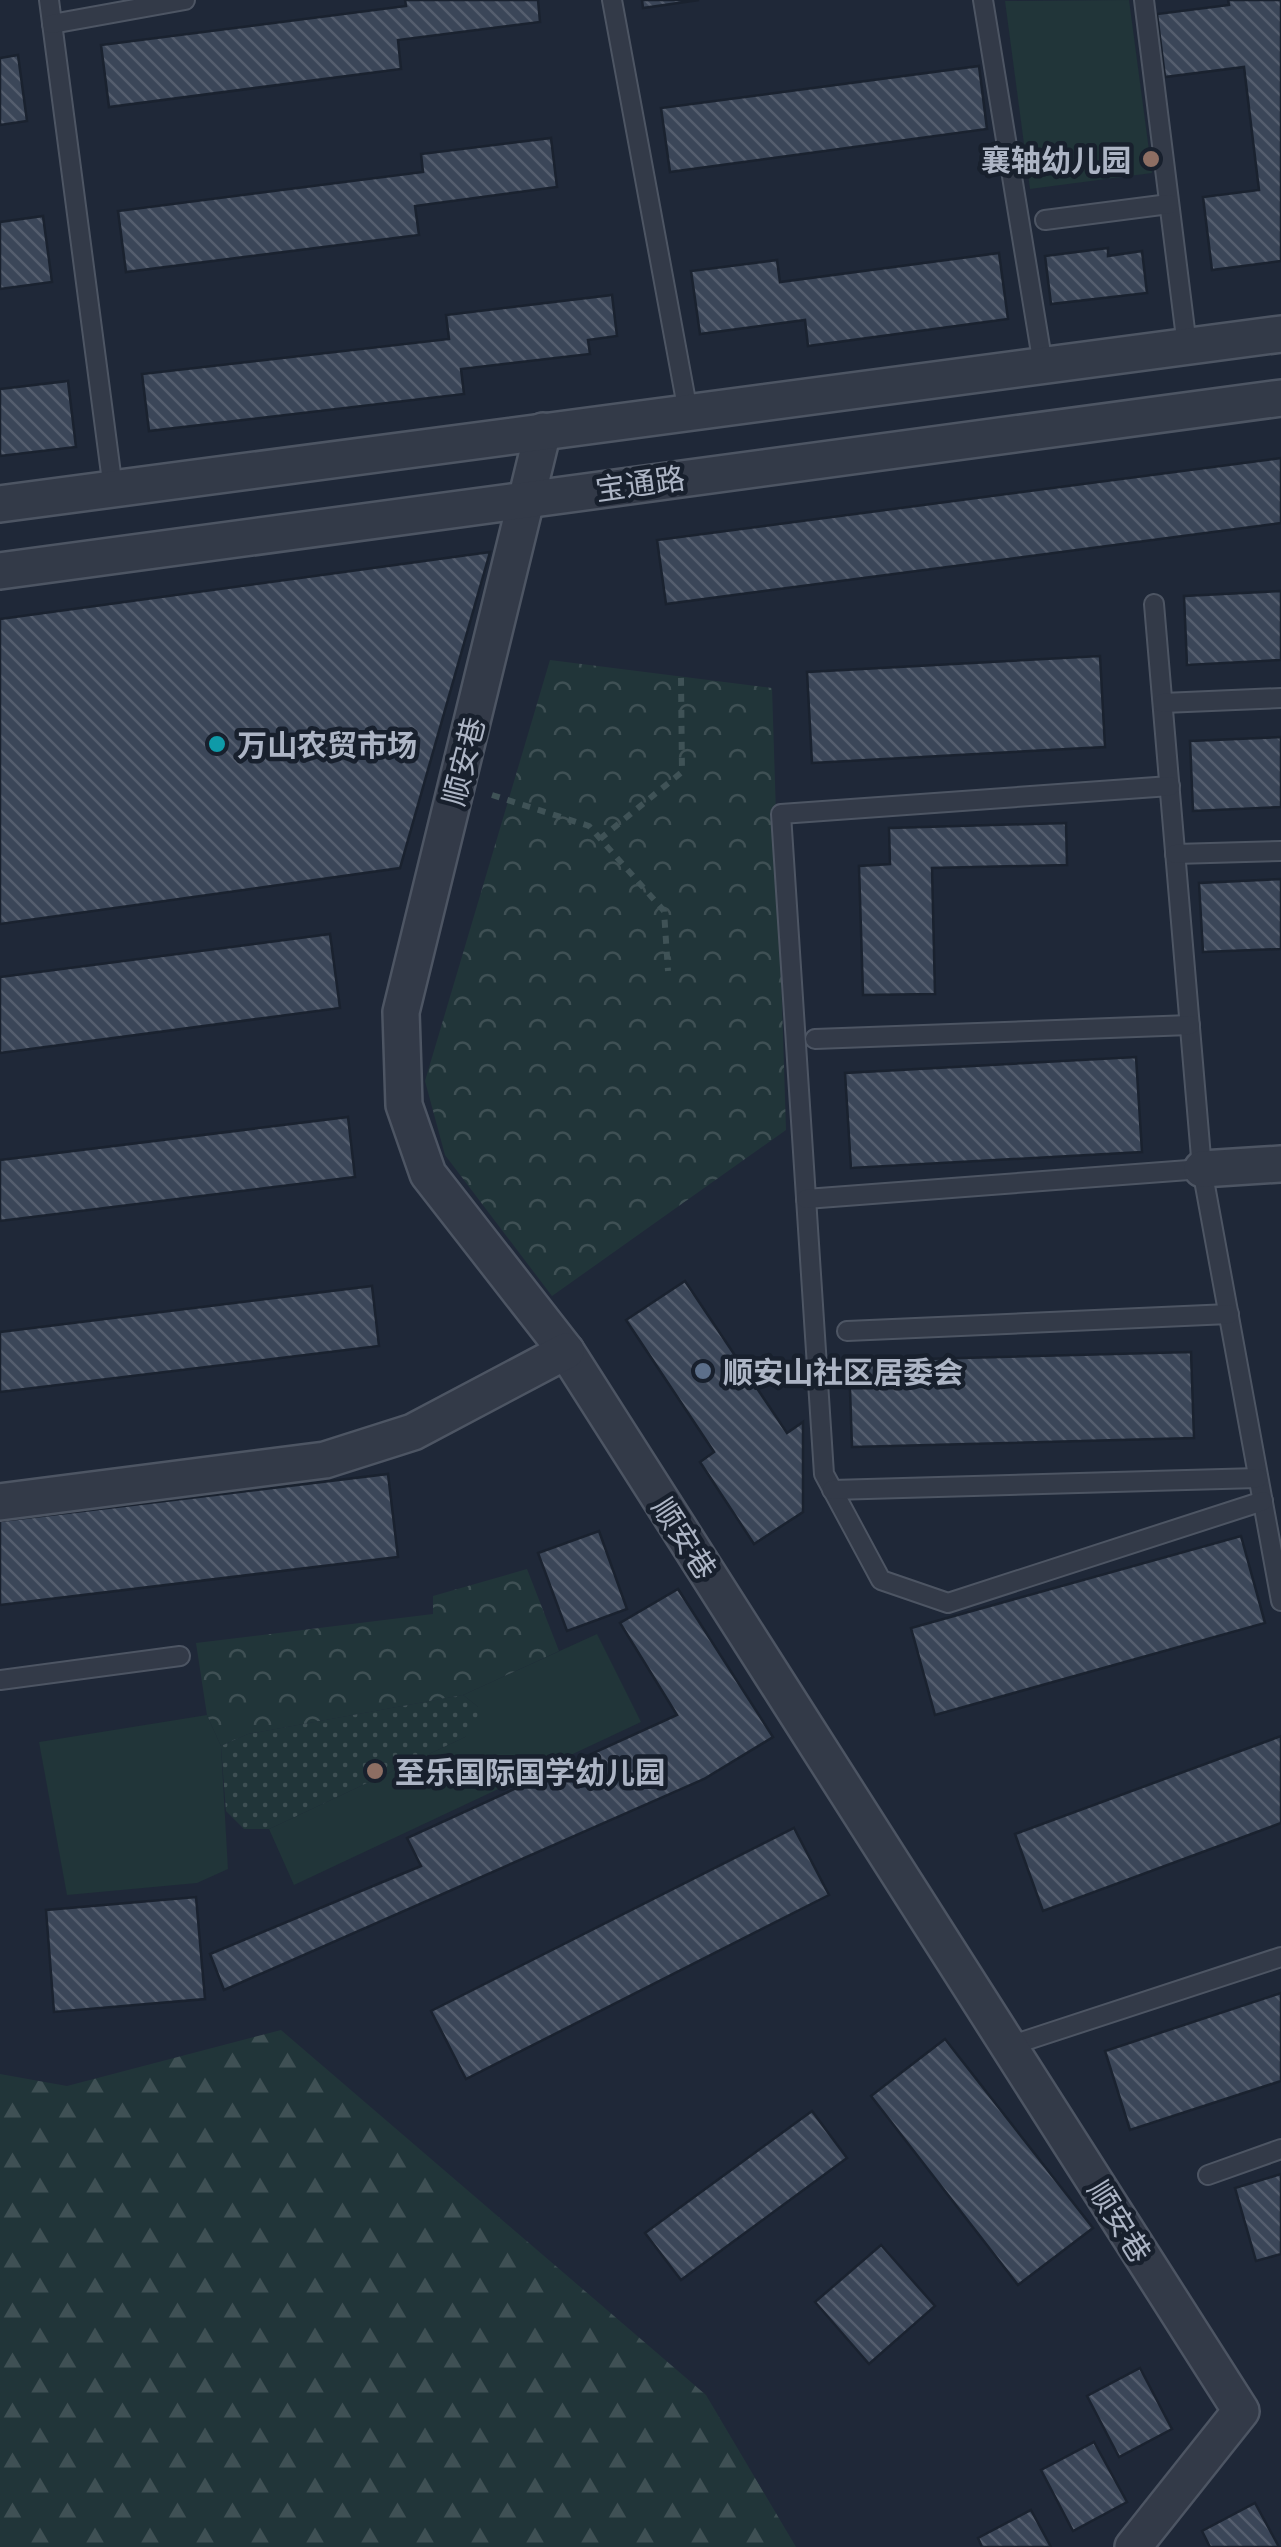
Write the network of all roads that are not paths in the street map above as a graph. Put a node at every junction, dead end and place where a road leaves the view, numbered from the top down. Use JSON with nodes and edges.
{"nodes":[{"id":1,"x":49,"y":0,"type":"edge"},
{"id":2,"x":185,"y":0,"type":"edge"},
{"id":3,"x":612,"y":0,"type":"edge"},
{"id":4,"x":983,"y":0,"type":"edge"},
{"id":5,"x":1144,"y":0,"type":"edge"},
{"id":6,"x":52,"y":24,"type":"junction"},
{"id":7,"x":1169,"y":204,"type":"junction"},
{"id":8,"x":1045,"y":220,"type":"dead end"},
{"id":9,"x":1281,"y":334,"type":"edge"},
{"id":10,"x":1187,"y":346,"type":"junction"},
{"id":11,"x":1044,"y":365,"type":"junction"},
{"id":12,"x":1281,"y":398,"type":"edge"},
{"id":13,"x":688,"y":412,"type":"junction"},
{"id":14,"x":544,"y":431,"type":"junction"},
{"id":15,"x":113,"y":489,"type":"junction"},
{"id":16,"x":527,"y":498,"type":"junction"},
{"id":17,"x":0,"y":504,"type":"edge"},
{"id":18,"x":0,"y":571,"type":"edge"},
{"id":19,"x":1154,"y":604,"type":"dead end"},
{"id":20,"x":1281,"y":698,"type":"edge"},
{"id":21,"x":1163,"y":703,"type":"junction"},
{"id":22,"x":1170,"y":786,"type":"junction"},
{"id":23,"x":1281,"y":852,"type":"edge"},
{"id":24,"x":1175,"y":854,"type":"junction"},
{"id":25,"x":1190,"y":1024,"type":"junction"},
{"id":26,"x":815,"y":1038,"type":"dead end"},
{"id":27,"x":1281,"y":1164,"type":"edge"},
{"id":28,"x":1202,"y":1169,"type":"junction"},
{"id":29,"x":806,"y":1199,"type":"junction"},
{"id":30,"x":1228,"y":1314,"type":"junction"},
{"id":31,"x":847,"y":1331,"type":"dead end"},
{"id":32,"x":566,"y":1351,"type":"junction"},
{"id":33,"x":1258,"y":1478,"type":"junction"},
{"id":34,"x":832,"y":1490,"type":"junction"},
{"id":35,"x":1263,"y":1501,"type":"junction"},
{"id":36,"x":0,"y":1502,"type":"edge"},
{"id":37,"x":1281,"y":1601,"type":"edge"},
{"id":38,"x":180,"y":1656,"type":"dead end"},
{"id":39,"x":0,"y":1680,"type":"edge"},
{"id":40,"x":1281,"y":1957,"type":"edge"},
{"id":41,"x":1009,"y":2046,"type":"junction"},
{"id":42,"x":1281,"y":2149,"type":"edge"},
{"id":43,"x":1208,"y":2175,"type":"dead end"},
{"id":44,"x":1132,"y":2547,"type":"edge"}],
"edges":[{"from":1,"to":6,"type":"lane"},
{"from":2,"to":6,"type":"lane"},
{"from":3,"to":13,"type":"lane"},
{"from":4,"to":11,"type":"lane"},
{"from":5,"to":7,"type":"lane"},
{"from":6,"to":15,"type":"lane"},
{"from":7,"to":8,"type":"lane"},
{"from":7,"to":10,"type":"lane"},
{"from":9,"to":10,"type":"street"},
{"from":10,"to":11,"type":"street"},
{"from":11,"to":13,"type":"street"},
{"from":12,"to":16,"type":"street","name":"宝通路"},
{"from":13,"to":14,"type":"street"},
{"from":14,"to":15,"type":"street"},
{"from":14,"to":16,"type":"street","name":"顺安巷"},
{"from":15,"to":17,"type":"street"},
{"from":16,"to":18,"type":"street","name":"宝通路"},
{"from":16,"to":32,"type":"street","name":"顺安巷"},
{"from":19,"to":21,"type":"lane"},
{"from":20,"to":21,"type":"lane"},
{"from":21,"to":22,"type":"lane"},
{"from":22,"to":24,"type":"lane"},
{"from":22,"to":29,"type":"lane"},
{"from":23,"to":24,"type":"lane"},
{"from":24,"to":25,"type":"lane"},
{"from":25,"to":26,"type":"lane"},
{"from":25,"to":28,"type":"lane"},
{"from":27,"to":28,"type":"street"},
{"from":28,"to":29,"type":"lane"},
{"from":28,"to":30,"type":"lane"},
{"from":29,"to":34,"type":"lane"},
{"from":30,"to":31,"type":"lane"},
{"from":30,"to":33,"type":"lane"},
{"from":32,"to":36,"type":"street"},
{"from":32,"to":41,"type":"street","name":"顺安巷"},
{"from":33,"to":34,"type":"lane"},
{"from":33,"to":35,"type":"lane"},
{"from":34,"to":35,"type":"lane"},
{"from":35,"to":37,"type":"lane"},
{"from":38,"to":39,"type":"lane"},
{"from":40,"to":41,"type":"lane"},
{"from":41,"to":44,"type":"street","name":"顺安巷"},
{"from":42,"to":43,"type":"lane"}]}
